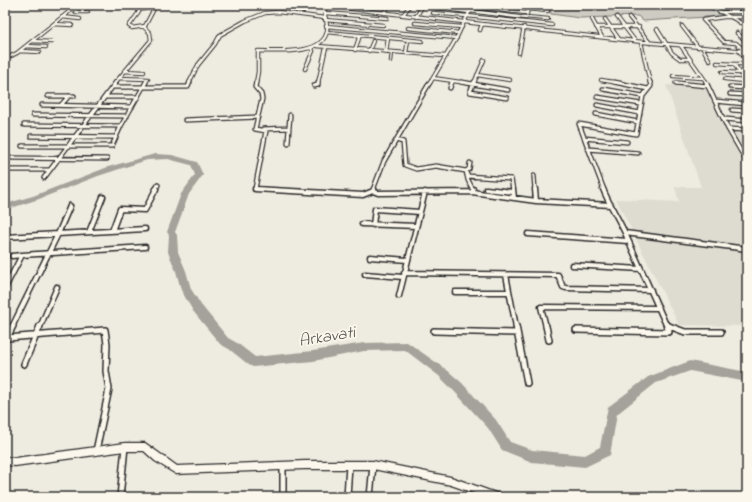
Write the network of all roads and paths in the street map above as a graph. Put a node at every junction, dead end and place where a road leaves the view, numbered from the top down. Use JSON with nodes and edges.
{"nodes":[{"id":1,"x":114,"y":5,"type":"edge"},
{"id":2,"x":320,"y":5,"type":"edge"},
{"id":3,"x":389,"y":5,"type":"edge"},
{"id":4,"x":410,"y":5,"type":"edge"},
{"id":5,"x":423,"y":5,"type":"edge"},
{"id":6,"x":468,"y":5,"type":"edge"},
{"id":7,"x":528,"y":5,"type":"edge"},
{"id":8,"x":538,"y":5,"type":"edge"},
{"id":9,"x":86,"y":6,"type":"edge"},
{"id":10,"x":156,"y":6,"type":"edge"},
{"id":11,"x":437,"y":6,"type":"edge"},
{"id":12,"x":473,"y":6,"type":"edge"},
{"id":13,"x":547,"y":6,"type":"edge"},
{"id":14,"x":710,"y":6,"type":"edge"},
{"id":15,"x":327,"y":7,"type":"junction"},
{"id":16,"x":138,"y":10,"type":"junction"},
{"id":17,"x":70,"y":11,"type":"junction"},
{"id":18,"x":528,"y":11,"type":"junction"},
{"id":19,"x":548,"y":11,"type":"dead end"},
{"id":20,"x":746,"y":11,"type":"edge"},
{"id":21,"x":88,"y":12,"type":"dead end"},
{"id":22,"x":470,"y":12,"type":"junction"},
{"id":23,"x":720,"y":12,"type":"junction"},
{"id":24,"x":325,"y":13,"type":"junction"},
{"id":25,"x":384,"y":13,"type":"junction"},
{"id":26,"x":433,"y":13,"type":"junction"},
{"id":27,"x":389,"y":14,"type":"junction"},
{"id":28,"x":403,"y":15,"type":"junction"},
{"id":29,"x":416,"y":16,"type":"junction"},
{"id":30,"x":467,"y":16,"type":"junction"},
{"id":31,"x":526,"y":17,"type":"junction"},
{"id":32,"x":617,"y":17,"type":"dead end"},
{"id":33,"x":630,"y":17,"type":"dead end"},
{"id":34,"x":730,"y":17,"type":"junction"},
{"id":35,"x":747,"y":17,"type":"edge"},
{"id":36,"x":62,"y":18,"type":"junction"},
{"id":37,"x":80,"y":18,"type":"dead end"},
{"id":38,"x":386,"y":18,"type":"junction"},
{"id":39,"x":430,"y":18,"type":"junction"},
{"id":40,"x":325,"y":19,"type":"junction"},
{"id":41,"x":548,"y":19,"type":"dead end"},
{"id":42,"x":592,"y":19,"type":"dead end"},
{"id":43,"x":605,"y":19,"type":"dead end"},
{"id":44,"x":464,"y":22,"type":"junction"},
{"id":45,"x":525,"y":22,"type":"junction"},
{"id":46,"x":740,"y":22,"type":"junction"},
{"id":47,"x":747,"y":22,"type":"edge"},
{"id":48,"x":415,"y":23,"type":"dead end"},
{"id":49,"x":54,"y":24,"type":"junction"},
{"id":50,"x":482,"y":24,"type":"junction"},
{"id":51,"x":72,"y":25,"type":"dead end"},
{"id":52,"x":326,"y":25,"type":"junction"},
{"id":53,"x":552,"y":25,"type":"dead end"},
{"id":54,"x":682,"y":26,"type":"dead end"},
{"id":55,"x":747,"y":26,"type":"edge"},
{"id":56,"x":144,"y":27,"type":"junction"},
{"id":57,"x":462,"y":27,"type":"junction"},
{"id":58,"x":596,"y":27,"type":"junction"},
{"id":59,"x":611,"y":27,"type":"junction"},
{"id":60,"x":625,"y":27,"type":"junction"},
{"id":61,"x":639,"y":27,"type":"junction"},
{"id":62,"x":408,"y":28,"type":"dead end"},
{"id":63,"x":523,"y":28,"type":"junction"},
{"id":64,"x":657,"y":29,"type":"dead end"},
{"id":65,"x":480,"y":30,"type":"dead end"},
{"id":66,"x":327,"y":32,"type":"junction"},
{"id":67,"x":459,"y":33,"type":"junction"},
{"id":68,"x":737,"y":33,"type":"dead end"},
{"id":69,"x":360,"y":35,"type":"junction"},
{"id":70,"x":388,"y":38,"type":"junction"},
{"id":71,"x":457,"y":38,"type":"junction"},
{"id":72,"x":602,"y":38,"type":"junction"},
{"id":73,"x":619,"y":39,"type":"junction"},
{"id":74,"x":408,"y":40,"type":"junction"},
{"id":75,"x":32,"y":41,"type":"junction"},
{"id":76,"x":373,"y":41,"type":"dead end"},
{"id":77,"x":422,"y":41,"type":"dead end"},
{"id":78,"x":636,"y":41,"type":"junction"},
{"id":79,"x":747,"y":41,"type":"edge"},
{"id":80,"x":52,"y":42,"type":"dead end"},
{"id":81,"x":641,"y":42,"type":"junction"},
{"id":82,"x":650,"y":43,"type":"junction"},
{"id":83,"x":668,"y":45,"type":"junction"},
{"id":84,"x":26,"y":46,"type":"junction"},
{"id":85,"x":317,"y":46,"type":"junction"},
{"id":86,"x":681,"y":46,"type":"junction"},
{"id":87,"x":740,"y":46,"type":"junction"},
{"id":88,"x":747,"y":46,"type":"edge"},
{"id":89,"x":46,"y":47,"type":"dead end"},
{"id":90,"x":700,"y":47,"type":"junction"},
{"id":91,"x":311,"y":48,"type":"junction"},
{"id":92,"x":326,"y":48,"type":"junction"},
{"id":93,"x":355,"y":50,"type":"junction"},
{"id":94,"x":738,"y":50,"type":"junction"},
{"id":95,"x":19,"y":51,"type":"junction"},
{"id":96,"x":369,"y":51,"type":"junction"},
{"id":97,"x":746,"y":51,"type":"edge"},
{"id":98,"x":40,"y":52,"type":"dead end"},
{"id":99,"x":386,"y":52,"type":"junction"},
{"id":100,"x":392,"y":52,"type":"junction"},
{"id":101,"x":406,"y":53,"type":"junction"},
{"id":102,"x":519,"y":53,"type":"dead end"},
{"id":103,"x":445,"y":56,"type":"junction"},
{"id":104,"x":5,"y":58,"type":"edge"},
{"id":105,"x":690,"y":59,"type":"junction"},
{"id":106,"x":484,"y":60,"type":"dead end"},
{"id":107,"x":747,"y":60,"type":"edge"},
{"id":108,"x":391,"y":61,"type":"dead end"},
{"id":109,"x":710,"y":61,"type":"dead end"},
{"id":110,"x":717,"y":63,"type":"dead end"},
{"id":111,"x":734,"y":64,"type":"junction"},
{"id":112,"x":747,"y":64,"type":"edge"},
{"id":113,"x":305,"y":69,"type":"dead end"},
{"id":114,"x":124,"y":71,"type":"junction"},
{"id":115,"x":144,"y":72,"type":"dead end"},
{"id":116,"x":722,"y":72,"type":"dead end"},
{"id":117,"x":739,"y":73,"type":"junction"},
{"id":118,"x":477,"y":75,"type":"junction"},
{"id":119,"x":674,"y":76,"type":"dead end"},
{"id":120,"x":119,"y":78,"type":"junction"},
{"id":121,"x":433,"y":78,"type":"junction"},
{"id":122,"x":702,"y":78,"type":"junction"},
{"id":123,"x":725,"y":79,"type":"dead end"},
{"id":124,"x":510,"y":80,"type":"dead end"},
{"id":125,"x":601,"y":80,"type":"dead end"},
{"id":126,"x":744,"y":80,"type":"junction"},
{"id":127,"x":453,"y":81,"type":"junction"},
{"id":128,"x":676,"y":83,"type":"dead end"},
{"id":129,"x":472,"y":84,"type":"junction"},
{"id":130,"x":747,"y":84,"type":"edge"},
{"id":131,"x":314,"y":86,"type":"dead end"},
{"id":132,"x":708,"y":86,"type":"junction"},
{"id":133,"x":113,"y":87,"type":"junction"},
{"id":134,"x":730,"y":87,"type":"dead end"},
{"id":135,"x":143,"y":88,"type":"junction"},
{"id":136,"x":450,"y":88,"type":"dead end"},
{"id":137,"x":747,"y":88,"type":"edge"},
{"id":138,"x":603,"y":89,"type":"dead end"},
{"id":139,"x":648,"y":89,"type":"junction"},
{"id":140,"x":508,"y":90,"type":"dead end"},
{"id":141,"x":730,"y":94,"type":"dead end"},
{"id":142,"x":747,"y":95,"type":"edge"},
{"id":143,"x":48,"y":96,"type":"dead end"},
{"id":144,"x":69,"y":96,"type":"junction"},
{"id":145,"x":74,"y":96,"type":"dead end"},
{"id":146,"x":643,"y":96,"type":"junction"},
{"id":147,"x":106,"y":97,"type":"junction"},
{"id":148,"x":138,"y":97,"type":"junction"},
{"id":149,"x":597,"y":97,"type":"dead end"},
{"id":150,"x":507,"y":98,"type":"dead end"},
{"id":151,"x":716,"y":101,"type":"junction"},
{"id":152,"x":641,"y":104,"type":"junction"},
{"id":153,"x":747,"y":104,"type":"edge"},
{"id":154,"x":42,"y":105,"type":"dead end"},
{"id":155,"x":61,"y":105,"type":"junction"},
{"id":156,"x":597,"y":105,"type":"dead end"},
{"id":157,"x":99,"y":106,"type":"junction"},
{"id":158,"x":132,"y":107,"type":"junction"},
{"id":159,"x":732,"y":110,"type":"dead end"},
{"id":160,"x":747,"y":111,"type":"edge"},
{"id":161,"x":640,"y":113,"type":"junction"},
{"id":162,"x":290,"y":114,"type":"dead end"},
{"id":163,"x":596,"y":114,"type":"dead end"},
{"id":164,"x":33,"y":115,"type":"dead end"},
{"id":165,"x":92,"y":116,"type":"junction"},
{"id":166,"x":127,"y":116,"type":"junction"},
{"id":167,"x":258,"y":117,"type":"junction"},
{"id":168,"x":725,"y":119,"type":"junction"},
{"id":169,"x":185,"y":120,"type":"dead end"},
{"id":170,"x":747,"y":121,"type":"edge"},
{"id":171,"x":638,"y":122,"type":"junction"},
{"id":172,"x":24,"y":125,"type":"dead end"},
{"id":173,"x":84,"y":126,"type":"junction"},
{"id":174,"x":121,"y":126,"type":"junction"},
{"id":175,"x":289,"y":128,"type":"junction"},
{"id":176,"x":262,"y":129,"type":"junction"},
{"id":177,"x":728,"y":129,"type":"junction"},
{"id":178,"x":747,"y":130,"type":"edge"},
{"id":179,"x":31,"y":136,"type":"dead end"},
{"id":180,"x":76,"y":136,"type":"junction"},
{"id":181,"x":115,"y":137,"type":"junction"},
{"id":182,"x":584,"y":138,"type":"junction"},
{"id":183,"x":396,"y":140,"type":"junction"},
{"id":184,"x":627,"y":142,"type":"dead end"},
{"id":185,"x":288,"y":143,"type":"dead end"},
{"id":186,"x":22,"y":146,"type":"dead end"},
{"id":187,"x":68,"y":147,"type":"junction"},
{"id":188,"x":588,"y":149,"type":"junction"},
{"id":189,"x":638,"y":153,"type":"dead end"},
{"id":190,"x":12,"y":158,"type":"dead end"},
{"id":191,"x":59,"y":158,"type":"junction"},
{"id":192,"x":107,"y":159,"type":"dead end"},
{"id":193,"x":747,"y":162,"type":"edge"},
{"id":194,"x":470,"y":163,"type":"dead end"},
{"id":195,"x":5,"y":170,"type":"edge"},
{"id":196,"x":50,"y":170,"type":"junction"},
{"id":197,"x":466,"y":171,"type":"junction"},
{"id":198,"x":467,"y":176,"type":"junction"},
{"id":199,"x":534,"y":176,"type":"dead end"},
{"id":200,"x":44,"y":178,"type":"dead end"},
{"id":201,"x":158,"y":185,"type":"dead end"},
{"id":202,"x":486,"y":190,"type":"dead end"},
{"id":203,"x":373,"y":191,"type":"junction"},
{"id":204,"x":425,"y":192,"type":"junction"},
{"id":205,"x":474,"y":192,"type":"junction"},
{"id":206,"x":513,"y":192,"type":"junction"},
{"id":207,"x":103,"y":197,"type":"dead end"},
{"id":208,"x":514,"y":198,"type":"junction"},
{"id":209,"x":536,"y":200,"type":"junction"},
{"id":210,"x":612,"y":205,"type":"junction"},
{"id":211,"x":70,"y":206,"type":"dead end"},
{"id":212,"x":420,"y":212,"type":"junction"},
{"id":213,"x":362,"y":224,"type":"dead end"},
{"id":214,"x":373,"y":225,"type":"junction"},
{"id":215,"x":416,"y":226,"type":"junction"},
{"id":216,"x":145,"y":229,"type":"dead end"},
{"id":217,"x":112,"y":231,"type":"junction"},
{"id":218,"x":88,"y":232,"type":"junction"},
{"id":219,"x":625,"y":233,"type":"junction"},
{"id":220,"x":58,"y":234,"type":"junction"},
{"id":221,"x":528,"y":234,"type":"dead end"},
{"id":222,"x":5,"y":237,"type":"edge"},
{"id":223,"x":628,"y":241,"type":"junction"},
{"id":224,"x":145,"y":248,"type":"dead end"},
{"id":225,"x":747,"y":249,"type":"edge"},
{"id":226,"x":47,"y":254,"type":"junction"},
{"id":227,"x":22,"y":255,"type":"junction"},
{"id":228,"x":12,"y":256,"type":"dead end"},
{"id":229,"x":370,"y":257,"type":"dead end"},
{"id":230,"x":408,"y":260,"type":"junction"},
{"id":231,"x":572,"y":265,"type":"dead end"},
{"id":232,"x":641,"y":269,"type":"junction"},
{"id":233,"x":365,"y":274,"type":"dead end"},
{"id":234,"x":404,"y":275,"type":"junction"},
{"id":235,"x":506,"y":275,"type":"junction"},
{"id":236,"x":57,"y":287,"type":"dead end"},
{"id":237,"x":5,"y":288,"type":"edge"},
{"id":238,"x":651,"y":290,"type":"junction"},
{"id":239,"x":455,"y":292,"type":"dead end"},
{"id":240,"x":509,"y":292,"type":"junction"},
{"id":241,"x":399,"y":296,"type":"dead end"},
{"id":242,"x":659,"y":308,"type":"junction"},
{"id":243,"x":666,"y":323,"type":"junction"},
{"id":244,"x":576,"y":330,"type":"dead end"},
{"id":245,"x":434,"y":332,"type":"dead end"},
{"id":246,"x":721,"y":332,"type":"dead end"},
{"id":247,"x":517,"y":333,"type":"junction"},
{"id":248,"x":36,"y":335,"type":"junction"},
{"id":249,"x":6,"y":339,"type":"edge"},
{"id":250,"x":549,"y":340,"type":"dead end"},
{"id":251,"x":24,"y":364,"type":"dead end"},
{"id":252,"x":527,"y":383,"type":"dead end"},
{"id":253,"x":125,"y":447,"type":"junction"},
{"id":254,"x":96,"y":451,"type":"junction"},
{"id":255,"x":5,"y":461,"type":"edge"},
{"id":256,"x":349,"y":465,"type":"junction"},
{"id":257,"x":373,"y":465,"type":"junction"},
{"id":258,"x":283,"y":466,"type":"junction"},
{"id":259,"x":120,"y":497,"type":"edge"},
{"id":260,"x":283,"y":497,"type":"edge"},
{"id":261,"x":347,"y":497,"type":"edge"},
{"id":262,"x":370,"y":497,"type":"edge"},
{"id":263,"x":496,"y":497,"type":"edge"}],
"edges":[{"from":1,"to":9,"type":"street"},
{"from":1,"to":16,"type":"street"},
{"from":2,"to":15,"type":"street"},
{"from":3,"to":25,"type":"street"},
{"from":4,"to":28,"type":"street"},
{"from":5,"to":29,"type":"street"},
{"from":6,"to":12,"type":"street"},
{"from":7,"to":18,"type":"street"},
{"from":8,"to":13,"type":"street"},
{"from":9,"to":17,"type":"street"},
{"from":10,"to":16,"type":"street"},
{"from":10,"to":56,"type":"street"},
{"from":11,"to":22,"type":"street"},
{"from":11,"to":26,"type":"street"},
{"from":12,"to":18,"type":"street"},
{"from":12,"to":22,"type":"street"},
{"from":14,"to":20,"type":"street"},
{"from":14,"to":23,"type":"street"},
{"from":15,"to":24,"type":"street"},
{"from":15,"to":25,"type":"street"},
{"from":16,"to":56,"type":"street"},
{"from":17,"to":21,"type":"street"},
{"from":17,"to":36,"type":"street"},
{"from":18,"to":19,"type":"street"},
{"from":18,"to":31,"type":"street"},
{"from":20,"to":23,"type":"street"},
{"from":22,"to":30,"type":"street"},
{"from":22,"to":31,"type":"street"},
{"from":23,"to":34,"type":"street"},
{"from":24,"to":38,"type":"street"},
{"from":24,"to":40,"type":"street"},
{"from":25,"to":27,"type":"street"},
{"from":26,"to":30,"type":"street"},
{"from":26,"to":39,"type":"street"},
{"from":27,"to":28,"type":"street"},
{"from":27,"to":38,"type":"street"},
{"from":28,"to":29,"type":"street"},
{"from":29,"to":39,"type":"street"},
{"from":30,"to":44,"type":"street"},
{"from":30,"to":45,"type":"street"},
{"from":31,"to":41,"type":"street"},
{"from":31,"to":45,"type":"street"},
{"from":32,"to":60,"type":"street"},
{"from":33,"to":61,"type":"street"},
{"from":34,"to":35,"type":"street"},
{"from":34,"to":46,"type":"street"},
{"from":34,"to":87,"type":"street"},
{"from":36,"to":37,"type":"street"},
{"from":36,"to":49,"type":"street"},
{"from":38,"to":40,"type":"street"},
{"from":39,"to":44,"type":"street"},
{"from":40,"to":52,"type":"street"},
{"from":40,"to":135,"type":"street"},
{"from":42,"to":58,"type":"street"},
{"from":43,"to":59,"type":"street"},
{"from":44,"to":50,"type":"street"},
{"from":44,"to":57,"type":"street"},
{"from":45,"to":53,"type":"street"},
{"from":45,"to":63,"type":"street"},
{"from":46,"to":47,"type":"street"},
{"from":46,"to":55,"type":"street"},
{"from":48,"to":57,"type":"street"},
{"from":49,"to":51,"type":"street"},
{"from":49,"to":75,"type":"street"},
{"from":50,"to":63,"type":"street"},
{"from":50,"to":65,"type":"street"},
{"from":52,"to":66,"type":"street"},
{"from":52,"to":71,"type":"street"},
{"from":54,"to":90,"type":"street"},
{"from":56,"to":114,"type":"street"},
{"from":57,"to":67,"type":"street"},
{"from":58,"to":59,"type":"street"},
{"from":58,"to":72,"type":"street"},
{"from":59,"to":60,"type":"street"},
{"from":59,"to":73,"type":"street"},
{"from":60,"to":61,"type":"street"},
{"from":60,"to":78,"type":"street"},
{"from":61,"to":82,"type":"street"},
{"from":62,"to":67,"type":"street"},
{"from":63,"to":72,"type":"street"},
{"from":63,"to":102,"type":"street"},
{"from":64,"to":83,"type":"street"},
{"from":66,"to":69,"type":"street"},
{"from":66,"to":85,"type":"street"},
{"from":67,"to":71,"type":"street"},
{"from":68,"to":79,"type":"street"},
{"from":69,"to":70,"type":"street"},
{"from":69,"to":93,"type":"street"},
{"from":70,"to":74,"type":"street"},
{"from":70,"to":99,"type":"street"},
{"from":71,"to":103,"type":"street"},
{"from":72,"to":73,"type":"street"},
{"from":73,"to":78,"type":"street"},
{"from":74,"to":77,"type":"street"},
{"from":74,"to":101,"type":"street"},
{"from":75,"to":80,"type":"street"},
{"from":75,"to":84,"type":"street"},
{"from":76,"to":96,"type":"street"},
{"from":78,"to":81,"type":"street"},
{"from":81,"to":82,"type":"street"},
{"from":81,"to":139,"type":"street"},
{"from":82,"to":83,"type":"street"},
{"from":83,"to":86,"type":"street"},
{"from":83,"to":105,"type":"street"},
{"from":84,"to":89,"type":"street"},
{"from":84,"to":95,"type":"street"},
{"from":85,"to":91,"type":"street"},
{"from":85,"to":92,"type":"street"},
{"from":86,"to":90,"type":"street"},
{"from":86,"to":105,"type":"street"},
{"from":87,"to":88,"type":"street"},
{"from":87,"to":97,"type":"street"},
{"from":90,"to":94,"type":"street"},
{"from":90,"to":109,"type":"street"},
{"from":91,"to":113,"type":"street"},
{"from":91,"to":167,"type":"street"},
{"from":92,"to":93,"type":"street"},
{"from":92,"to":131,"type":"street"},
{"from":93,"to":96,"type":"street"},
{"from":94,"to":97,"type":"street"},
{"from":94,"to":107,"type":"street"},
{"from":95,"to":98,"type":"street"},
{"from":95,"to":104,"type":"street"},
{"from":96,"to":99,"type":"street"},
{"from":99,"to":100,"type":"street"},
{"from":100,"to":101,"type":"street"},
{"from":100,"to":108,"type":"street"},
{"from":101,"to":103,"type":"street"},
{"from":103,"to":121,"type":"street"},
{"from":105,"to":122,"type":"street"},
{"from":106,"to":118,"type":"street"},
{"from":110,"to":111,"type":"street"},
{"from":111,"to":112,"type":"street"},
{"from":111,"to":117,"type":"street"},
{"from":114,"to":115,"type":"street"},
{"from":114,"to":120,"type":"street"},
{"from":116,"to":117,"type":"street"},
{"from":117,"to":126,"type":"street"},
{"from":118,"to":124,"type":"street"},
{"from":118,"to":129,"type":"street"},
{"from":119,"to":122,"type":"street"},
{"from":120,"to":133,"type":"street"},
{"from":120,"to":135,"type":"street"},
{"from":121,"to":127,"type":"street"},
{"from":121,"to":183,"type":"street"},
{"from":122,"to":132,"type":"street"},
{"from":123,"to":126,"type":"street"},
{"from":125,"to":139,"type":"street"},
{"from":126,"to":130,"type":"street"},
{"from":127,"to":129,"type":"street"},
{"from":127,"to":136,"type":"street"},
{"from":128,"to":132,"type":"street"},
{"from":129,"to":140,"type":"street"},
{"from":129,"to":150,"type":"street"},
{"from":132,"to":151,"type":"street"},
{"from":133,"to":135,"type":"street"},
{"from":133,"to":147,"type":"street"},
{"from":134,"to":137,"type":"street"},
{"from":135,"to":148,"type":"street"},
{"from":138,"to":146,"type":"street"},
{"from":139,"to":146,"type":"street"},
{"from":141,"to":142,"type":"street"},
{"from":143,"to":144,"type":"street"},
{"from":144,"to":145,"type":"street"},
{"from":144,"to":155,"type":"street"},
{"from":146,"to":152,"type":"street"},
{"from":147,"to":148,"type":"street"},
{"from":147,"to":157,"type":"street"},
{"from":148,"to":158,"type":"street"},
{"from":149,"to":152,"type":"street"},
{"from":151,"to":153,"type":"street"},
{"from":151,"to":168,"type":"street"},
{"from":152,"to":161,"type":"street"},
{"from":154,"to":155,"type":"street"},
{"from":155,"to":157,"type":"street"},
{"from":156,"to":161,"type":"street"},
{"from":157,"to":158,"type":"street"},
{"from":157,"to":165,"type":"street"},
{"from":158,"to":166,"type":"street"},
{"from":159,"to":160,"type":"street"},
{"from":161,"to":171,"type":"street"},
{"from":162,"to":175,"type":"street"},
{"from":163,"to":171,"type":"street"},
{"from":164,"to":165,"type":"street"},
{"from":165,"to":166,"type":"street"},
{"from":165,"to":173,"type":"street"},
{"from":166,"to":174,"type":"street"},
{"from":167,"to":169,"type":"street"},
{"from":167,"to":176,"type":"street"},
{"from":168,"to":170,"type":"street"},
{"from":168,"to":177,"type":"street"},
{"from":171,"to":182,"type":"street"},
{"from":172,"to":173,"type":"street"},
{"from":173,"to":174,"type":"street"},
{"from":173,"to":180,"type":"street"},
{"from":174,"to":181,"type":"street"},
{"from":175,"to":176,"type":"street"},
{"from":175,"to":185,"type":"street"},
{"from":176,"to":203,"type":"street"},
{"from":177,"to":178,"type":"street"},
{"from":177,"to":193,"type":"street"},
{"from":179,"to":180,"type":"street"},
{"from":180,"to":181,"type":"street"},
{"from":180,"to":187,"type":"street"},
{"from":181,"to":187,"type":"street"},
{"from":182,"to":184,"type":"street"},
{"from":182,"to":188,"type":"street"},
{"from":183,"to":197,"type":"street"},
{"from":183,"to":203,"type":"street"},
{"from":186,"to":187,"type":"street"},
{"from":187,"to":191,"type":"street"},
{"from":188,"to":189,"type":"street"},
{"from":188,"to":210,"type":"street"},
{"from":190,"to":191,"type":"street"},
{"from":191,"to":192,"type":"street"},
{"from":191,"to":196,"type":"street"},
{"from":194,"to":197,"type":"street"},
{"from":195,"to":196,"type":"street"},
{"from":196,"to":200,"type":"street"},
{"from":197,"to":198,"type":"street"},
{"from":198,"to":205,"type":"street"},
{"from":198,"to":206,"type":"street"},
{"from":199,"to":209,"type":"street"},
{"from":201,"to":217,"type":"street"},
{"from":202,"to":206,"type":"street"},
{"from":203,"to":204,"type":"street"},
{"from":204,"to":205,"type":"street"},
{"from":204,"to":212,"type":"street"},
{"from":205,"to":208,"type":"street"},
{"from":206,"to":208,"type":"street"},
{"from":207,"to":218,"type":"street"},
{"from":208,"to":209,"type":"street"},
{"from":209,"to":210,"type":"street"},
{"from":210,"to":219,"type":"street"},
{"from":211,"to":220,"type":"street"},
{"from":212,"to":214,"type":"street"},
{"from":212,"to":215,"type":"street"},
{"from":213,"to":214,"type":"street"},
{"from":214,"to":215,"type":"street"},
{"from":215,"to":230,"type":"street"},
{"from":216,"to":217,"type":"street"},
{"from":217,"to":218,"type":"street"},
{"from":218,"to":220,"type":"street"},
{"from":219,"to":223,"type":"street"},
{"from":219,"to":225,"type":"street"},
{"from":220,"to":222,"type":"street"},
{"from":220,"to":226,"type":"street"},
{"from":221,"to":223,"type":"street"},
{"from":223,"to":232,"type":"street"},
{"from":224,"to":226,"type":"street"},
{"from":226,"to":227,"type":"street"},
{"from":226,"to":249,"type":"street"},
{"from":227,"to":228,"type":"street"},
{"from":227,"to":237,"type":"street"},
{"from":229,"to":230,"type":"street"},
{"from":230,"to":234,"type":"street"},
{"from":231,"to":232,"type":"street"},
{"from":232,"to":238,"type":"street"},
{"from":233,"to":234,"type":"street"},
{"from":234,"to":235,"type":"street"},
{"from":234,"to":241,"type":"street"},
{"from":235,"to":238,"type":"street"},
{"from":235,"to":240,"type":"street"},
{"from":236,"to":248,"type":"street"},
{"from":238,"to":242,"type":"street"},
{"from":239,"to":240,"type":"street"},
{"from":240,"to":247,"type":"street"},
{"from":242,"to":243,"type":"street"},
{"from":242,"to":250,"type":"street"},
{"from":243,"to":244,"type":"street"},
{"from":243,"to":246,"type":"street"},
{"from":245,"to":247,"type":"street"},
{"from":247,"to":252,"type":"street"},
{"from":248,"to":249,"type":"street"},
{"from":248,"to":251,"type":"street"},
{"from":248,"to":254,"type":"street"},
{"from":253,"to":254,"type":"street"},
{"from":253,"to":258,"type":"street"},
{"from":253,"to":259,"type":"street"},
{"from":254,"to":255,"type":"street"},
{"from":256,"to":257,"type":"street"},
{"from":256,"to":258,"type":"street"},
{"from":256,"to":261,"type":"street"},
{"from":257,"to":262,"type":"street"},
{"from":257,"to":263,"type":"street"},
{"from":258,"to":260,"type":"street"}]}
